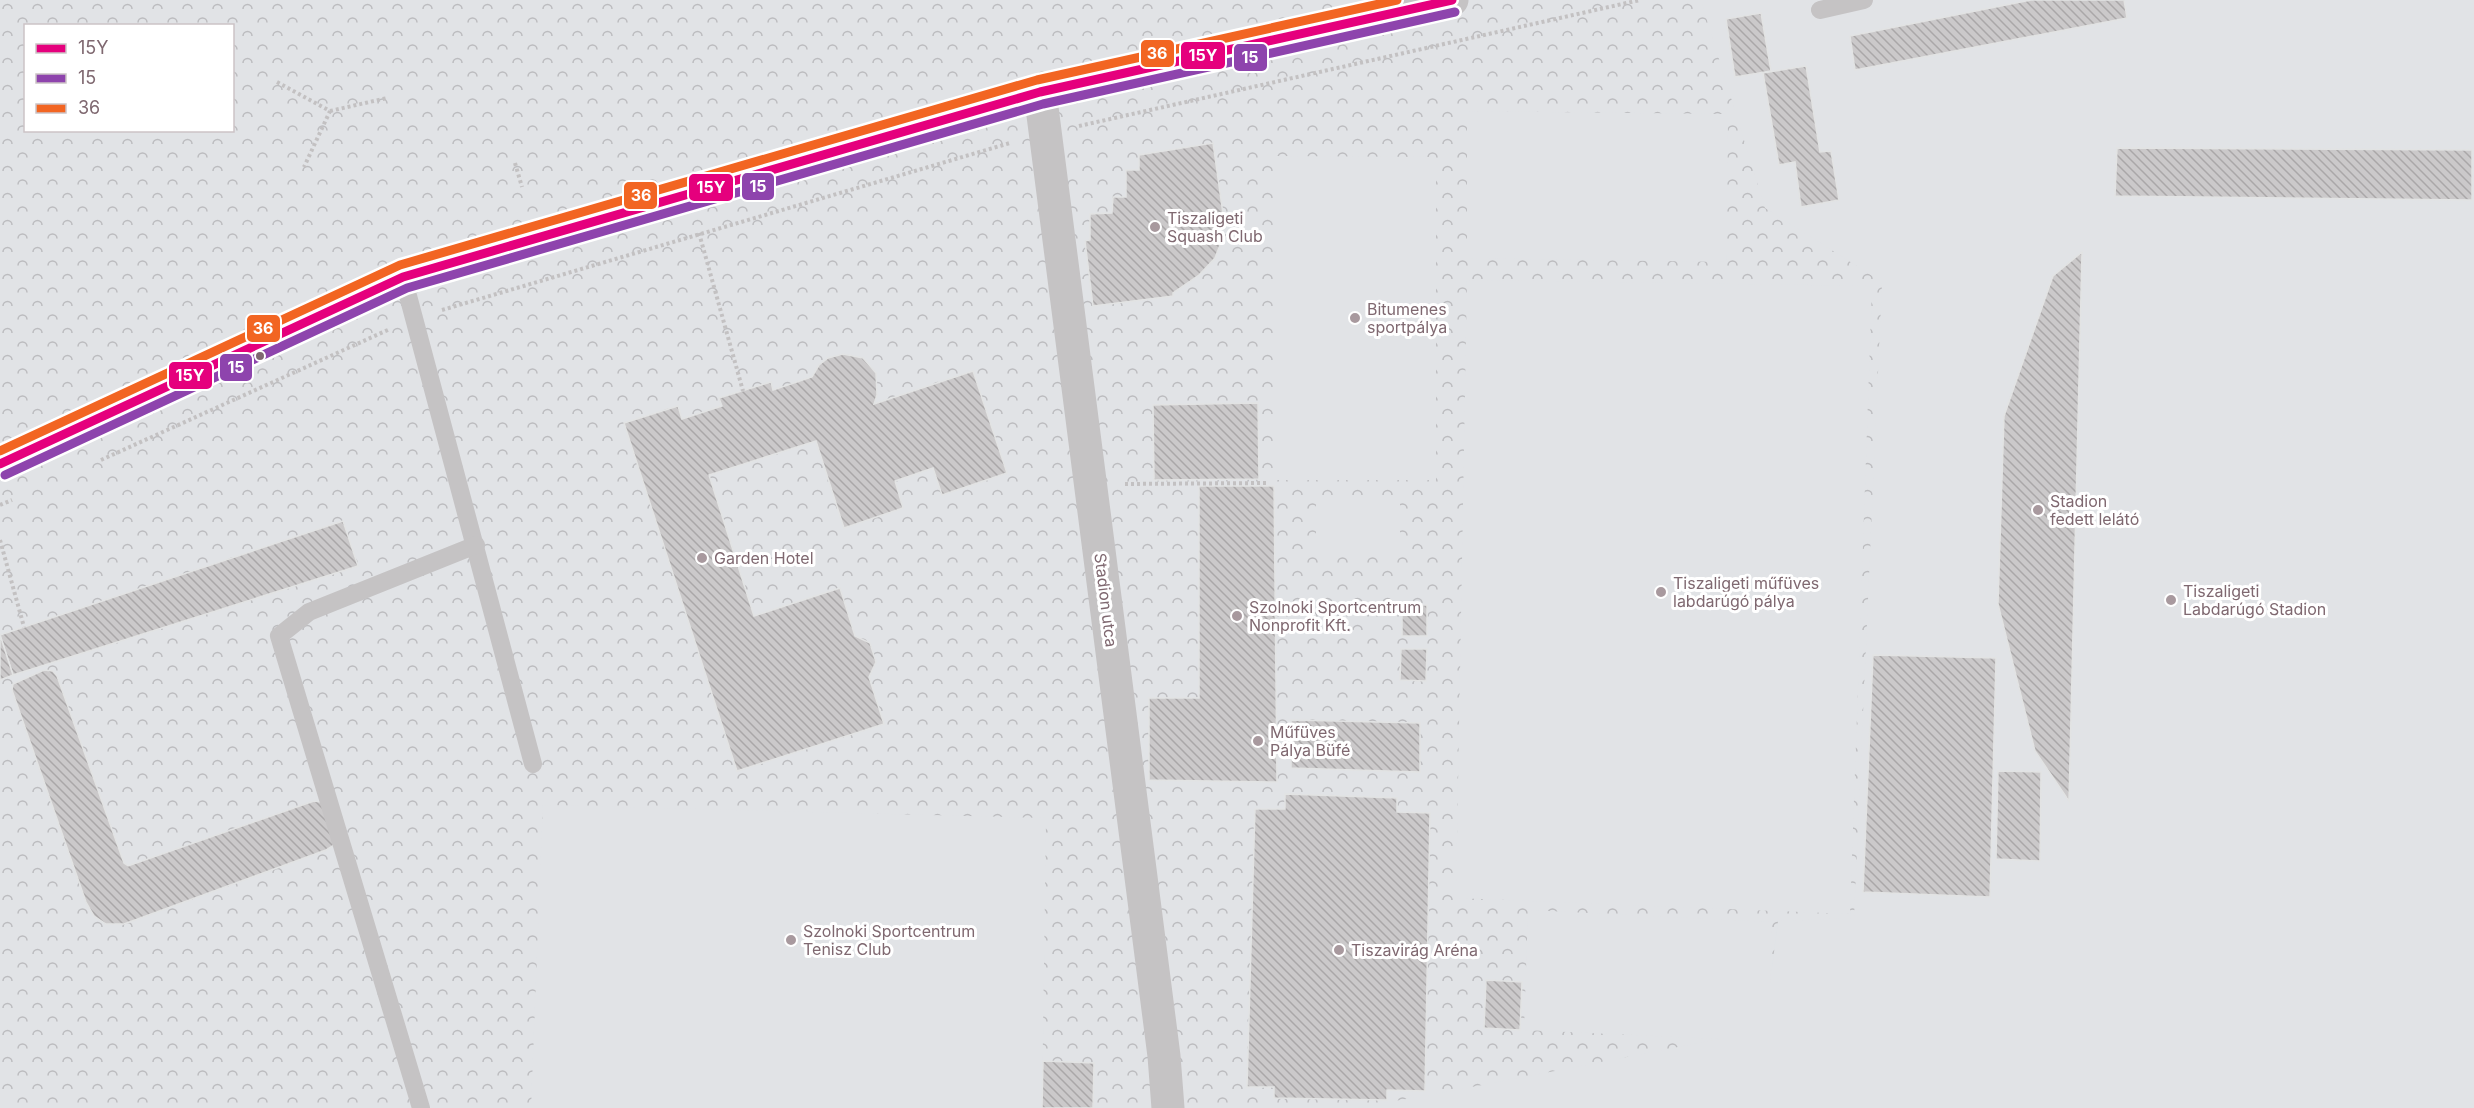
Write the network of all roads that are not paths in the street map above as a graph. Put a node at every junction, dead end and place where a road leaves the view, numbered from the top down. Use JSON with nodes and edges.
{"nodes":[{"id":1,"x":1452,"y":0,"type":"edge"},
{"id":2,"x":1864,"y":0,"type":"edge"},
{"id":3,"x":1820,"y":10,"type":"dead end"},
{"id":4,"x":1041,"y":92,"type":"junction"},
{"id":5,"x":403,"y":277,"type":"junction"},
{"id":6,"x":0,"y":464,"type":"edge"},
{"id":7,"x":476,"y":545,"type":"junction"},
{"id":8,"x":533,"y":764,"type":"dead end"},
{"id":9,"x":421,"y":1108,"type":"edge"},
{"id":10,"x":1168,"y":1108,"type":"edge"}],
"edges":[{"from":1,"to":4,"type":"street"},
{"from":2,"to":3,"type":"lane"},
{"from":4,"to":5,"type":"street"},
{"from":4,"to":10,"type":"street","name":"Stadion utca"},
{"from":5,"to":6,"type":"street"},
{"from":5,"to":7,"type":"lane"},
{"from":7,"to":8,"type":"lane"},
{"from":7,"to":9,"type":"lane"}]}
